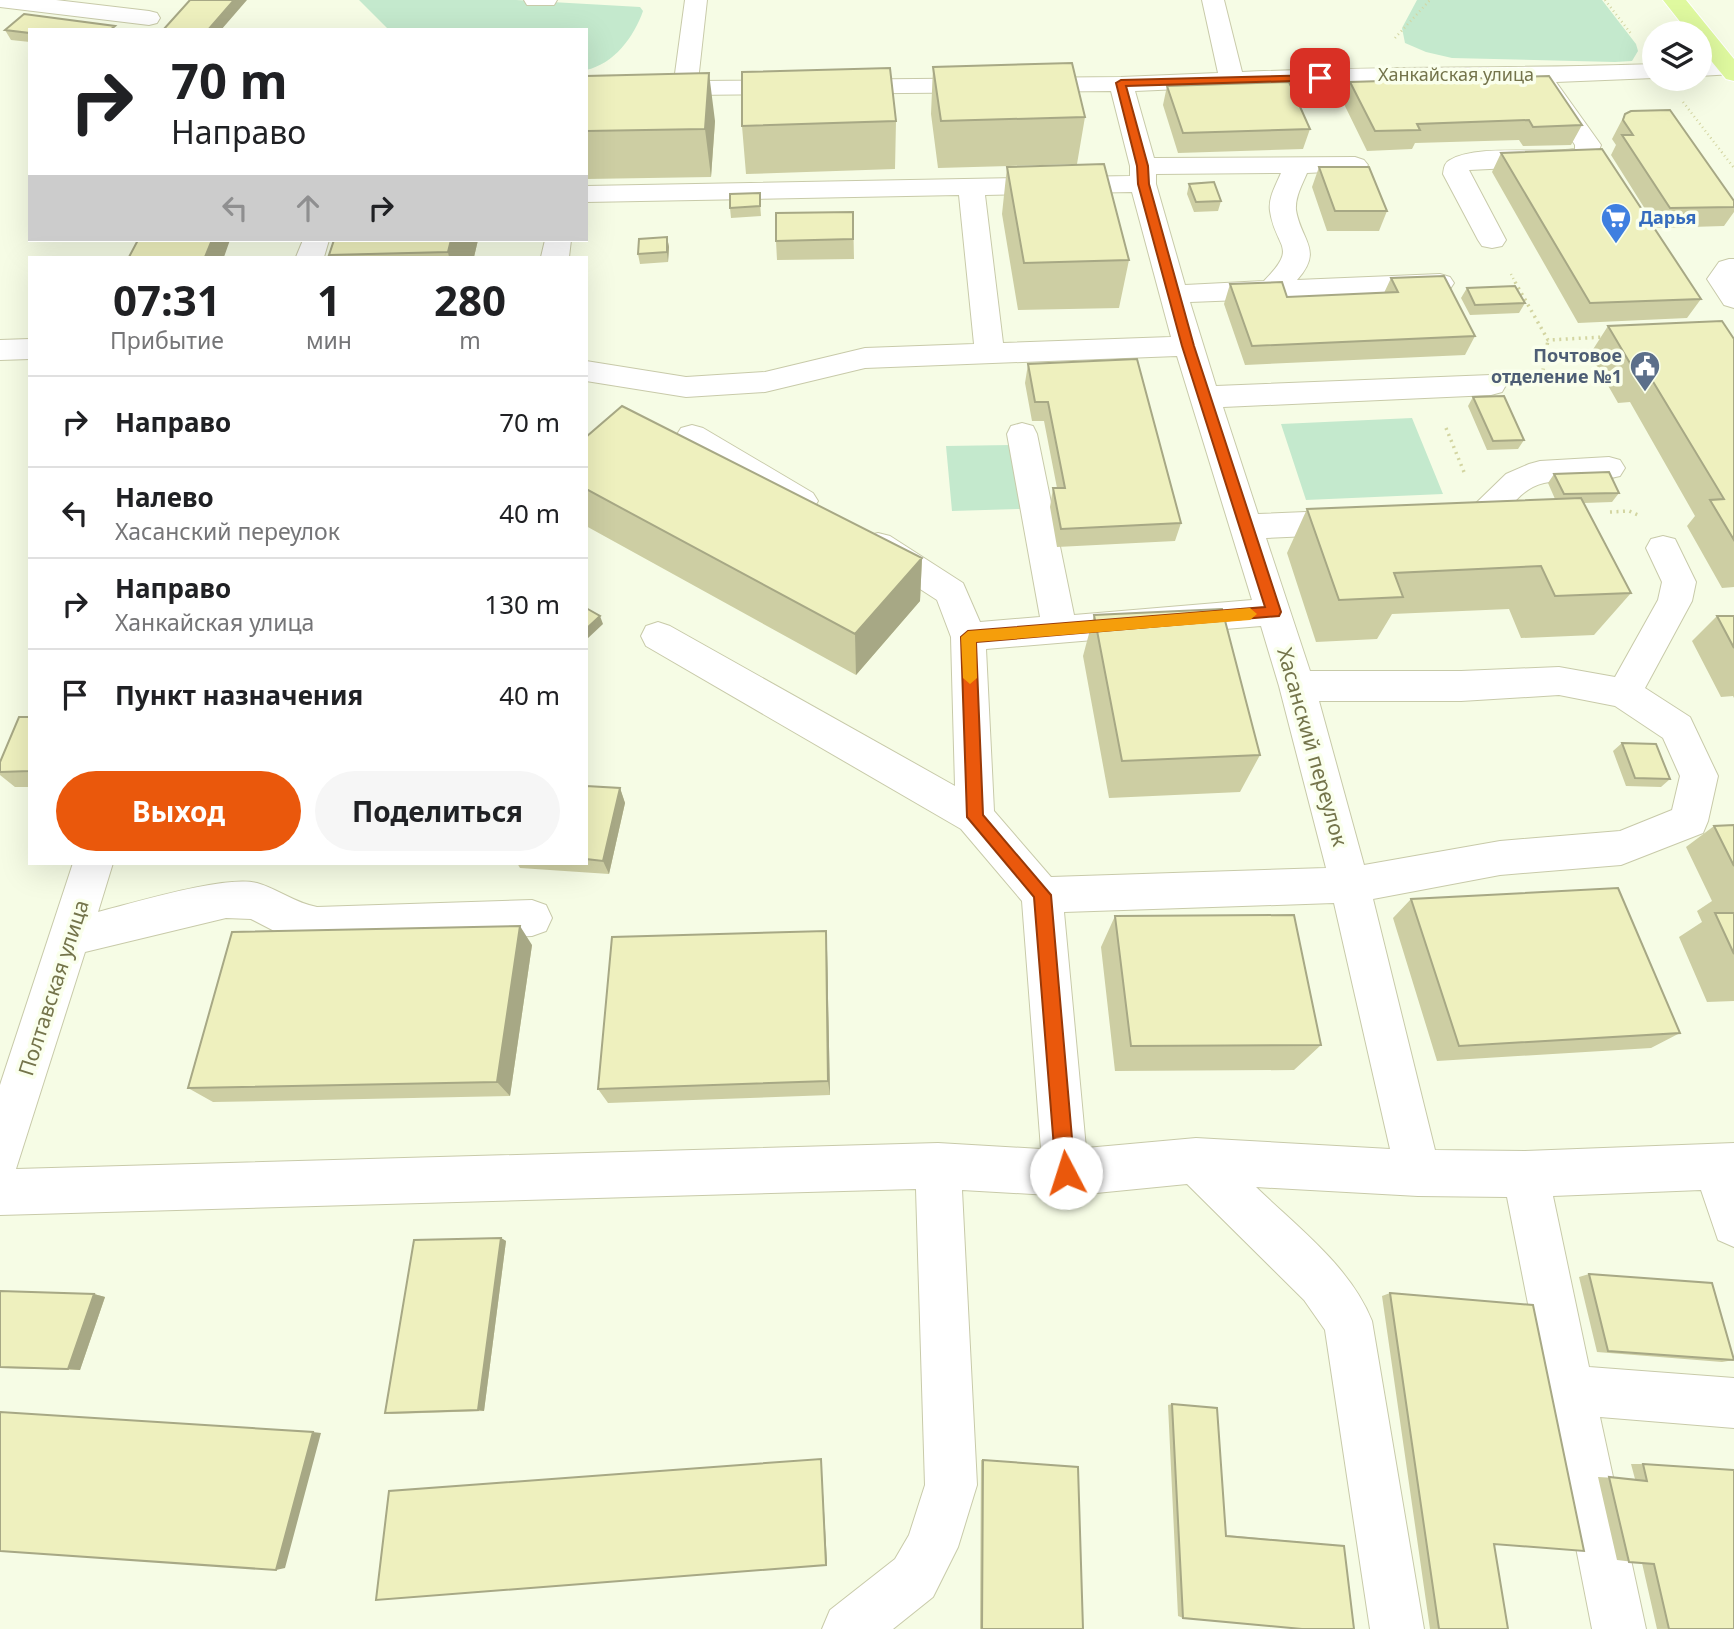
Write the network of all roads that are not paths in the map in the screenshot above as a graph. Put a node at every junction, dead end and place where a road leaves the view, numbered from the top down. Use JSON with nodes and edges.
{"nodes":[{"id":1,"x":0,"y":0,"type":"edge"},
{"id":2,"x":535,"y":0,"type":"edge"},
{"id":3,"x":546,"y":0,"type":"edge"},
{"id":4,"x":696,"y":0,"type":"edge"},
{"id":5,"x":1213,"y":0,"type":"edge"},
{"id":6,"x":1674,"y":0,"type":"edge"},
{"id":7,"x":149,"y":18,"type":"dead end"},
{"id":8,"x":1712,"y":70,"type":"edge"},
{"id":9,"x":1642,"y":71,"type":"edge"},
{"id":10,"x":1732,"y":71,"type":"edge"},
{"id":11,"x":1541,"y":75,"type":"junction"},
{"id":12,"x":1232,"y":81,"type":"junction"},
{"id":13,"x":1121,"y":83,"type":"junction"},
{"id":14,"x":685,"y":88,"type":"junction"},
{"id":15,"x":588,"y":89,"type":"edge"},
{"id":16,"x":1355,"y":165,"type":"edge"},
{"id":17,"x":1296,"y":167,"type":"junction"},
{"id":18,"x":1143,"y":175,"type":"junction"},
{"id":19,"x":971,"y":188,"type":"junction"},
{"id":20,"x":588,"y":194,"type":"edge"},
{"id":21,"x":1492,"y":240,"type":"road end"},
{"id":22,"x":1734,"y":268,"type":"edge"},
{"id":23,"x":1443,"y":283,"type":"edge"},
{"id":24,"x":1272,"y":290,"type":"junction"},
{"id":25,"x":1173,"y":294,"type":"junction"},
{"id":26,"x":1734,"y":299,"type":"edge"},
{"id":27,"x":1188,"y":346,"type":"junction"},
{"id":28,"x":28,"y":349,"type":"edge"},
{"id":29,"x":0,"y":350,"type":"edge"},
{"id":30,"x":990,"y":353,"type":"junction"},
{"id":31,"x":588,"y":371,"type":"edge"},
{"id":32,"x":1491,"y":385,"type":"dead end"},
{"id":33,"x":1204,"y":397,"type":"junction"},
{"id":34,"x":1022,"y":434,"type":"dead end"},
{"id":35,"x":692,"y":436,"type":"dead end"},
{"id":36,"x":1609,"y":468,"type":"dead end"},
{"id":37,"x":1426,"y":519,"type":"edge"},
{"id":38,"x":1385,"y":521,"type":"edge"},
{"id":39,"x":1247,"y":527,"type":"junction"},
{"id":40,"x":1663,"y":548,"type":"dead end"},
{"id":41,"x":1273,"y":612,"type":"junction"},
{"id":42,"x":1060,"y":630,"type":"junction"},
{"id":43,"x":658,"y":636,"type":"dead end"},
{"id":44,"x":968,"y":637,"type":"junction"},
{"id":45,"x":1297,"y":686,"type":"junction"},
{"id":46,"x":1624,"y":693,"type":"junction"},
{"id":47,"x":975,"y":817,"type":"junction"},
{"id":48,"x":92,"y":865,"type":"edge"},
{"id":49,"x":1350,"y":885,"type":"junction"},
{"id":50,"x":1042,"y":895,"type":"junction"},
{"id":51,"x":532,"y":918,"type":"dead end"},
{"id":52,"x":71,"y":937,"type":"junction"},
{"id":53,"x":10,"y":1089,"type":"edge"},
{"id":54,"x":0,"y":1153,"type":"edge"},
{"id":55,"x":1196,"y":1161,"type":"junction"},
{"id":56,"x":938,"y":1166,"type":"junction"},
{"id":57,"x":1726,"y":1167,"type":"edge"},
{"id":58,"x":1066,"y":1173,"type":"junction"},
{"id":59,"x":1418,"y":1173,"type":"junction"},
{"id":60,"x":1525,"y":1174,"type":"junction"},
{"id":61,"x":0,"y":1192,"type":"edge"},
{"id":62,"x":1734,"y":1224,"type":"edge"},
{"id":63,"x":1571,"y":1390,"type":"junction"},
{"id":64,"x":1734,"y":1403,"type":"edge"},
{"id":65,"x":849,"y":1629,"type":"edge"},
{"id":66,"x":1397,"y":1629,"type":"edge"},
{"id":67,"x":1619,"y":1629,"type":"edge"}],
"edges":[{"from":1,"to":7,"type":"street"},
{"from":2,"to":3,"type":"street"},
{"from":4,"to":14,"type":"street"},
{"from":5,"to":12,"type":"street"},
{"from":6,"to":10,"type":"main road"},
{"from":8,"to":10,"type":"street"},
{"from":9,"to":11,"type":"street","name":"Ханкайская улица"},
{"from":11,"to":12,"type":"street","name":"Ханкайская улица"},
{"from":11,"to":21,"type":"street"},
{"from":12,"to":13,"type":"street","name":"Ханкайская улица"},
{"from":13,"to":14,"type":"street","name":"Ханкайская улица"},
{"from":13,"to":18,"type":"street","name":"Хасанский переулок"},
{"from":14,"to":15,"type":"street","name":"Ханкайская улица"},
{"from":16,"to":17,"type":"street"},
{"from":17,"to":18,"type":"street"},
{"from":17,"to":24,"type":"street"},
{"from":18,"to":19,"type":"street"},
{"from":18,"to":25,"type":"street","name":"Хасанский переулок"},
{"from":19,"to":20,"type":"street"},
{"from":19,"to":30,"type":"street"},
{"from":22,"to":26,"type":"street"},
{"from":23,"to":24,"type":"street"},
{"from":24,"to":25,"type":"street"},
{"from":25,"to":27,"type":"street","name":"Хасанский переулок"},
{"from":27,"to":30,"type":"street"},
{"from":27,"to":33,"type":"street","name":"Хасанский переулок"},
{"from":28,"to":29,"type":"street"},
{"from":30,"to":31,"type":"street"},
{"from":32,"to":33,"type":"street"},
{"from":33,"to":39,"type":"street","name":"Хасанский переулок"},
{"from":34,"to":42,"type":"street"},
{"from":35,"to":44,"type":"street"},
{"from":36,"to":37,"type":"street"},
{"from":38,"to":39,"type":"street"},
{"from":39,"to":41,"type":"street","name":"Хасанский переулок"},
{"from":40,"to":46,"type":"street"},
{"from":41,"to":42,"type":"street"},
{"from":41,"to":45,"type":"street","name":"Хасанский переулок"},
{"from":42,"to":44,"type":"street"},
{"from":43,"to":47,"type":"street"},
{"from":44,"to":47,"type":"street"},
{"from":45,"to":46,"type":"street"},
{"from":45,"to":49,"type":"street","name":"Хасанский переулок"},
{"from":46,"to":49,"type":"street"},
{"from":47,"to":50,"type":"street"},
{"from":48,"to":52,"type":"street","name":"Полтавская улица"},
{"from":49,"to":50,"type":"street"},
{"from":49,"to":59,"type":"street","name":"Хасанский переулок"},
{"from":50,"to":58,"type":"street"},
{"from":51,"to":52,"type":"street"},
{"from":52,"to":53,"type":"street","name":"Полтавская улица"},
{"from":53,"to":54,"type":"street","name":"Полтавская улица"},
{"from":55,"to":58,"type":"street"},
{"from":55,"to":59,"type":"street"},
{"from":55,"to":66,"type":"street"},
{"from":56,"to":58,"type":"street"},
{"from":56,"to":61,"type":"street"},
{"from":56,"to":65,"type":"street"},
{"from":57,"to":60,"type":"street"},
{"from":57,"to":62,"type":"street"},
{"from":59,"to":60,"type":"street"},
{"from":60,"to":63,"type":"street"},
{"from":63,"to":64,"type":"street"},
{"from":63,"to":67,"type":"street"}]}
